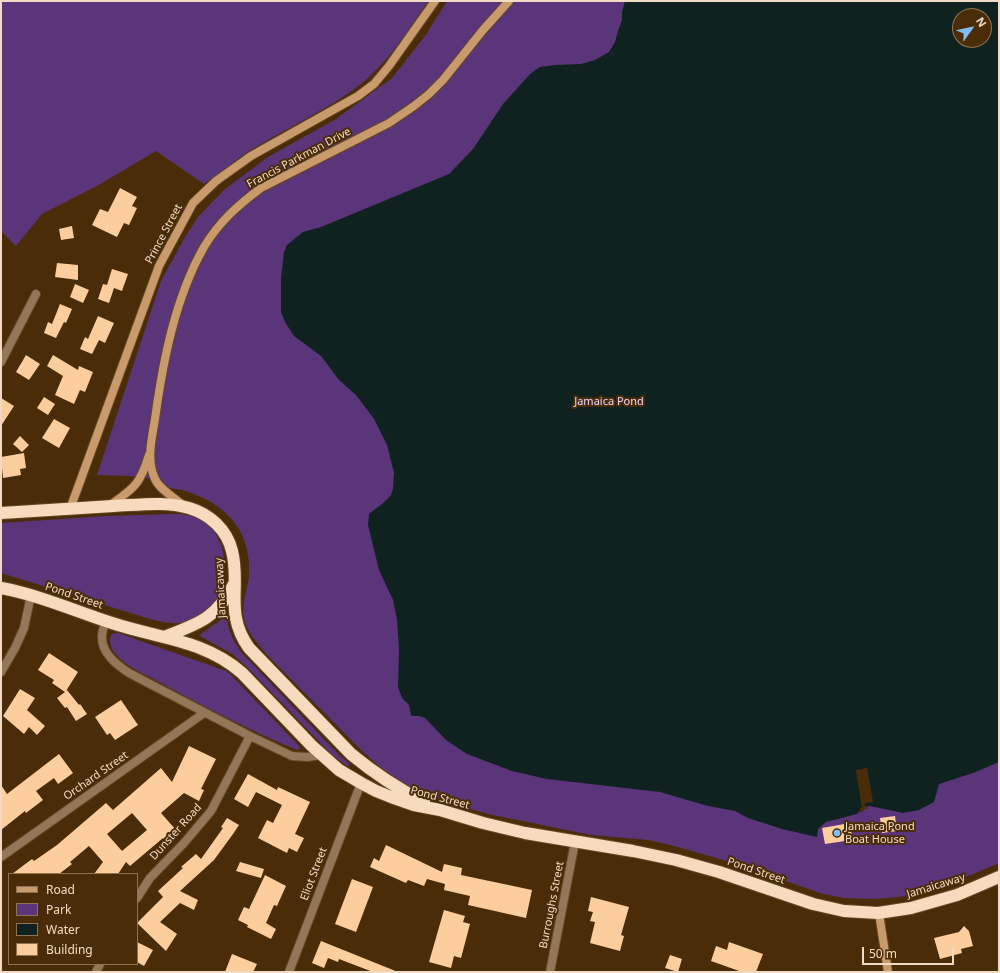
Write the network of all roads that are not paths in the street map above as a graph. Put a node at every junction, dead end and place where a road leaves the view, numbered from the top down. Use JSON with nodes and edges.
{"nodes":[{"id":1,"x":435,"y":1,"type":"edge"},
{"id":2,"x":509,"y":1,"type":"edge"},
{"id":3,"x":36,"y":294,"type":"dead end"},
{"id":4,"x":1,"y":362,"type":"edge"},
{"id":5,"x":151,"y":449,"type":"junction"},
{"id":6,"x":108,"y":507,"type":"junction"},
{"id":7,"x":186,"y":507,"type":"junction"},
{"id":8,"x":70,"y":509,"type":"junction"},
{"id":9,"x":1,"y":513,"type":"edge"},
{"id":10,"x":234,"y":582,"type":"junction"},
{"id":11,"x":1,"y":588,"type":"edge"},
{"id":12,"x":32,"y":596,"type":"junction"},
{"id":13,"x":106,"y":621,"type":"junction"},
{"id":14,"x":164,"y":637,"type":"junction"},
{"id":15,"x":1,"y":672,"type":"edge"},
{"id":16,"x":204,"y":713,"type":"junction"},
{"id":17,"x":250,"y":736,"type":"junction"},
{"id":18,"x":322,"y":755,"type":"junction"},
{"id":19,"x":361,"y":783,"type":"junction"},
{"id":20,"x":440,"y":810,"type":"junction"},
{"id":21,"x":575,"y":842,"type":"junction"},
{"id":22,"x":1,"y":857,"type":"edge"},
{"id":23,"x":999,"y":878,"type":"edge"},
{"id":24,"x":138,"y":896,"type":"edge"},
{"id":25,"x":879,"y":913,"type":"junction"},
{"id":26,"x":288,"y":972,"type":"edge"},
{"id":27,"x":550,"y":972,"type":"edge"},
{"id":28,"x":888,"y":972,"type":"edge"}],
"edges":[{"from":1,"to":8,"type":"main road","name":"Prince Street"},
{"from":2,"to":5,"type":"main road","name":"Francis Parkman Drive"},
{"from":3,"to":4,"type":"street"},
{"from":5,"to":6,"type":"main road","name":"Francis Parkman Drive"},
{"from":5,"to":7,"type":"main road","name":"Francis Parkman Drive"},
{"from":6,"to":7,"type":"highway","name":"Jamaicaway"},
{"from":6,"to":8,"type":"highway","name":"Jamaicaway"},
{"from":7,"to":10,"type":"highway","name":"Jamaicaway"},
{"from":8,"to":9,"type":"highway","name":"Jamaicaway"},
{"from":10,"to":14,"type":"highway"},
{"from":10,"to":20,"type":"highway","name":"Jamaicaway"},
{"from":11,"to":12,"type":"highway","name":"Pond Street"},
{"from":12,"to":13,"type":"highway","name":"Pond Street"},
{"from":12,"to":15,"type":"street"},
{"from":13,"to":14,"type":"highway"},
{"from":13,"to":16,"type":"street","name":"Pond Street"},
{"from":14,"to":18,"type":"highway"},
{"from":16,"to":17,"type":"street","name":"Pond Street"},
{"from":16,"to":22,"type":"street","name":"Orchard Street"},
{"from":17,"to":18,"type":"street","name":"Pond Street"},
{"from":17,"to":24,"type":"street","name":"Dunster Road"},
{"from":18,"to":19,"type":"highway","name":"Pond Street"},
{"from":19,"to":20,"type":"highway","name":"Pond Street"},
{"from":19,"to":26,"type":"street","name":"Eliot Street"},
{"from":20,"to":21,"type":"highway","name":"Pond Street"},
{"from":21,"to":25,"type":"highway","name":"Pond Street"},
{"from":21,"to":27,"type":"street","name":"Burroughs Street"},
{"from":23,"to":25,"type":"highway","name":"Jamaicaway"},
{"from":25,"to":28,"type":"main road"}]}
